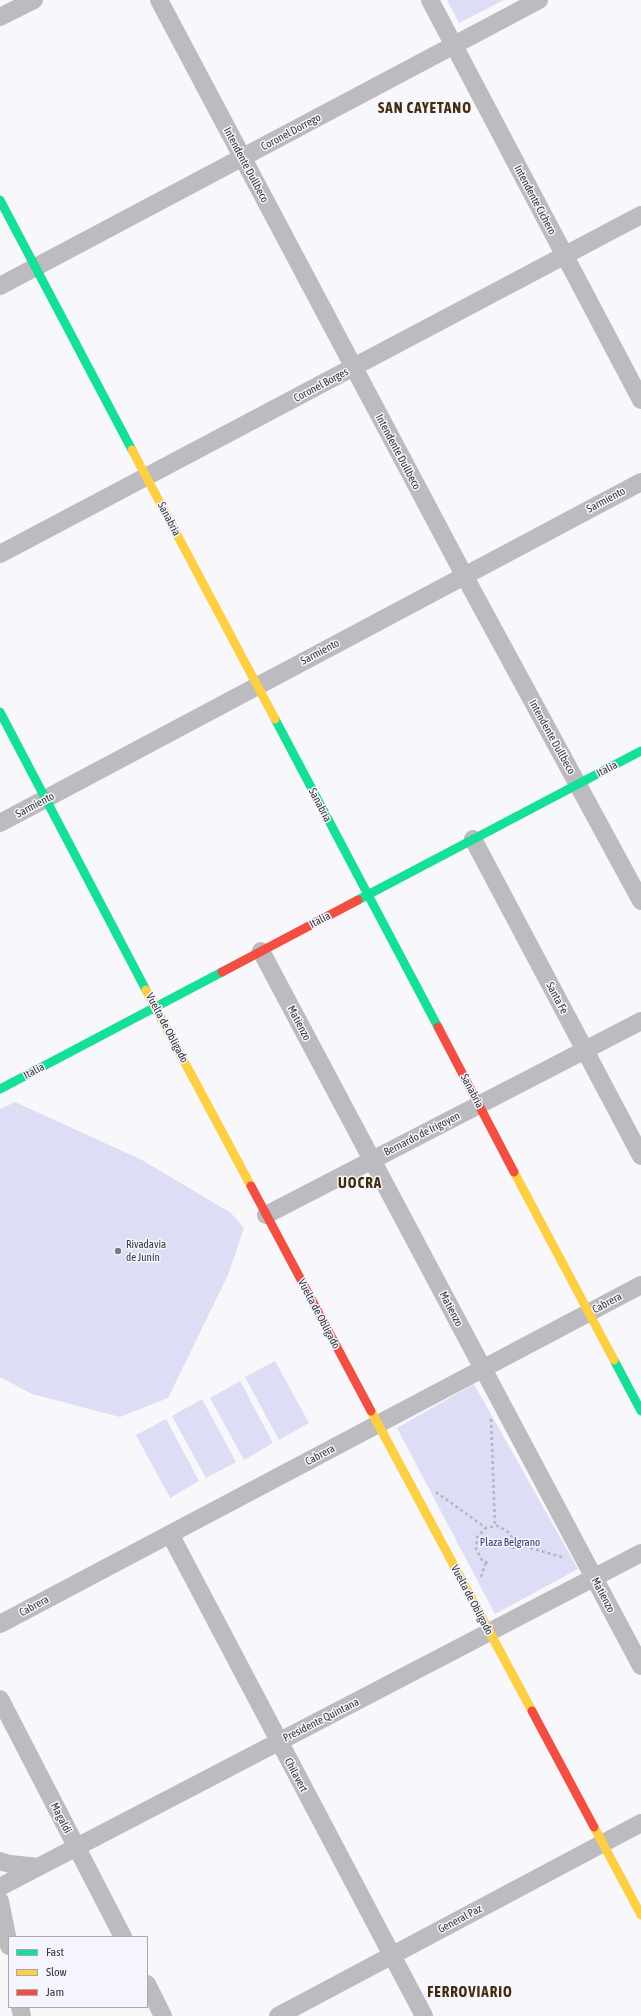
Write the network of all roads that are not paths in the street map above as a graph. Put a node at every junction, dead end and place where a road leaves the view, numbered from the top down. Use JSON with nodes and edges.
{"nodes":[{"id":1,"x":34,"y":0,"type":"edge"},
{"id":2,"x":159,"y":0,"type":"edge"},
{"id":3,"x":430,"y":0,"type":"edge"},
{"id":4,"x":539,"y":0,"type":"edge"},
{"id":5,"x":0,"y":18,"type":"edge"},
{"id":6,"x":454,"y":45,"type":"junction"},
{"id":7,"x":242,"y":158,"type":"junction"},
{"id":8,"x":0,"y":200,"type":"edge"},
{"id":9,"x":641,"y":215,"type":"edge"},
{"id":10,"x":565,"y":256,"type":"junction"},
{"id":11,"x":36,"y":267,"type":"junction"},
{"id":12,"x":0,"y":286,"type":"edge"},
{"id":13,"x":354,"y":367,"type":"junction"},
{"id":14,"x":641,"y":400,"type":"edge"},
{"id":15,"x":147,"y":477,"type":"junction"},
{"id":16,"x":641,"y":482,"type":"edge"},
{"id":17,"x":0,"y":554,"type":"edge"},
{"id":18,"x":464,"y":575,"type":"junction"},
{"id":19,"x":257,"y":686,"type":"junction"},
{"id":20,"x":0,"y":712,"type":"edge"},
{"id":21,"x":641,"y":751,"type":"edge"},
{"id":22,"x":577,"y":784,"type":"junction"},
{"id":23,"x":46,"y":799,"type":"junction"},
{"id":24,"x":0,"y":823,"type":"edge"},
{"id":25,"x":473,"y":839,"type":"junction"},
{"id":26,"x":368,"y":895,"type":"junction"},
{"id":27,"x":641,"y":901,"type":"edge"},
{"id":28,"x":261,"y":951,"type":"junction"},
{"id":29,"x":155,"y":1007,"type":"junction"},
{"id":30,"x":641,"y":1021,"type":"edge"},
{"id":31,"x":584,"y":1050,"type":"junction"},
{"id":32,"x":0,"y":1089,"type":"edge"},
{"id":33,"x":479,"y":1104,"type":"junction"},
{"id":34,"x":641,"y":1156,"type":"edge"},
{"id":35,"x":372,"y":1160,"type":"junction"},
{"id":36,"x":266,"y":1215,"type":"junction"},
{"id":37,"x":641,"y":1285,"type":"edge"},
{"id":38,"x":589,"y":1313,"type":"junction"},
{"id":39,"x":483,"y":1369,"type":"junction"},
{"id":40,"x":641,"y":1410,"type":"edge"},
{"id":41,"x":378,"y":1424,"type":"junction"},
{"id":42,"x":170,"y":1534,"type":"junction"},
{"id":43,"x":641,"y":1553,"type":"edge"},
{"id":44,"x":591,"y":1572,"type":"junction"},
{"id":45,"x":0,"y":1624,"type":"edge"},
{"id":46,"x":489,"y":1633,"type":"junction"},
{"id":47,"x":641,"y":1666,"type":"edge"},
{"id":48,"x":0,"y":1699,"type":"edge"},
{"id":49,"x":279,"y":1742,"type":"junction"},
{"id":50,"x":641,"y":1823,"type":"edge"},
{"id":51,"x":602,"y":1843,"type":"junction"},
{"id":52,"x":76,"y":1847,"type":"junction"},
{"id":53,"x":0,"y":1861,"type":"edge"},
{"id":54,"x":39,"y":1867,"type":"junction"},
{"id":55,"x":0,"y":1887,"type":"edge"},
{"id":56,"x":0,"y":1901,"type":"edge"},
{"id":57,"x":641,"y":1915,"type":"edge"},
{"id":58,"x":122,"y":1936,"type":"edge"},
{"id":59,"x":8,"y":1941,"type":"edge"},
{"id":60,"x":392,"y":1956,"type":"junction"},
{"id":61,"x":148,"y":1986,"type":"edge"},
{"id":62,"x":163,"y":2016,"type":"edge"},
{"id":63,"x":278,"y":2016,"type":"edge"},
{"id":64,"x":424,"y":2016,"type":"edge"}],
"edges":[{"from":1,"to":5,"type":"street"},
{"from":2,"to":7,"type":"street","name":"Intendente Dullbeco"},
{"from":3,"to":6,"type":"street","name":"Intendente Cichero"},
{"from":4,"to":6,"type":"street","name":"Coronel Dorrego"},
{"from":6,"to":7,"type":"street","name":"Coronel Dorrego"},
{"from":6,"to":10,"type":"street","name":"Intendente Cichero"},
{"from":7,"to":11,"type":"street","name":"Coronel Dorrego"},
{"from":7,"to":13,"type":"street","name":"Intendente Dullbeco"},
{"from":8,"to":11,"type":"street","name":"Sanabria"},
{"from":9,"to":10,"type":"street","name":"Coronel Borges"},
{"from":10,"to":13,"type":"street","name":"Coronel Borges"},
{"from":10,"to":14,"type":"street","name":"Intendente Cichero"},
{"from":11,"to":12,"type":"street","name":"Coronel Dorrego"},
{"from":11,"to":15,"type":"street","name":"Sanabria"},
{"from":13,"to":15,"type":"street","name":"Coronel Borges"},
{"from":13,"to":18,"type":"street","name":"Intendente Dullbeco"},
{"from":15,"to":17,"type":"street","name":"Coronel Borges"},
{"from":15,"to":19,"type":"street","name":"Sanabria"},
{"from":16,"to":18,"type":"street","name":"Sarmiento"},
{"from":18,"to":19,"type":"street","name":"Sarmiento"},
{"from":18,"to":22,"type":"street","name":"Intendente Dullbeco"},
{"from":19,"to":23,"type":"street","name":"Sarmiento"},
{"from":19,"to":26,"type":"street","name":"Sanabria"},
{"from":20,"to":23,"type":"street","name":"Vuelta de Obligado"},
{"from":21,"to":22,"type":"street","name":"Italia"},
{"from":22,"to":25,"type":"street","name":"Italia"},
{"from":22,"to":27,"type":"street","name":"Intendente Dullbeco"},
{"from":23,"to":24,"type":"street","name":"Sarmiento"},
{"from":23,"to":29,"type":"street","name":"Vuelta de Obligado"},
{"from":25,"to":26,"type":"street","name":"Italia"},
{"from":25,"to":31,"type":"street","name":"Santa Fe"},
{"from":26,"to":28,"type":"street","name":"Italia"},
{"from":26,"to":33,"type":"street","name":"Sanabria"},
{"from":28,"to":29,"type":"street","name":"Italia"},
{"from":28,"to":35,"type":"street","name":"Matienzo"},
{"from":29,"to":32,"type":"street","name":"Italia"},
{"from":29,"to":36,"type":"street","name":"Vuelta de Obligado"},
{"from":30,"to":31,"type":"street","name":"Bernardo de Irigoyen"},
{"from":31,"to":33,"type":"street","name":"Bernardo de Irigoyen"},
{"from":31,"to":34,"type":"street","name":"Santa Fe"},
{"from":33,"to":35,"type":"street","name":"Bernardo de Irigoyen"},
{"from":33,"to":38,"type":"street","name":"Sanabria"},
{"from":35,"to":36,"type":"street","name":"Bernardo de Irigoyen"},
{"from":35,"to":39,"type":"street","name":"Matienzo"},
{"from":36,"to":41,"type":"street","name":"Vuelta de Obligado"},
{"from":37,"to":38,"type":"street","name":"Cabrera"},
{"from":38,"to":39,"type":"street","name":"Cabrera"},
{"from":38,"to":40,"type":"street","name":"Sanabria"},
{"from":39,"to":41,"type":"street","name":"Cabrera"},
{"from":39,"to":44,"type":"street","name":"Matienzo"},
{"from":41,"to":42,"type":"street","name":"Cabrera"},
{"from":41,"to":46,"type":"street","name":"Vuelta de Obligado"},
{"from":42,"to":45,"type":"street","name":"Cabrera"},
{"from":42,"to":49,"type":"street","name":"Chilavert"},
{"from":43,"to":44,"type":"street","name":"Presidente Quintana"},
{"from":44,"to":46,"type":"street","name":"Presidente Quintana"},
{"from":44,"to":47,"type":"street","name":"Matienzo"},
{"from":46,"to":49,"type":"street","name":"Presidente Quintana"},
{"from":46,"to":51,"type":"street","name":"Vuelta de Obligado"},
{"from":48,"to":52,"type":"street","name":"Magaldi"},
{"from":49,"to":52,"type":"street","name":"Presidente Quintana"},
{"from":49,"to":60,"type":"street","name":"Chilavert"},
{"from":50,"to":51,"type":"street","name":"General Paz"},
{"from":51,"to":57,"type":"street","name":"Vuelta de Obligado"},
{"from":51,"to":60,"type":"street","name":"General Paz"},
{"from":52,"to":54,"type":"street","name":"Presidente Quintana"},
{"from":52,"to":58,"type":"street","name":"Magaldi"},
{"from":53,"to":54,"type":"street"},
{"from":54,"to":55,"type":"street","name":"Presidente Quintana"},
{"from":56,"to":59,"type":"street"},
{"from":60,"to":63,"type":"street","name":"General Paz"},
{"from":60,"to":64,"type":"street","name":"Chilavert"},
{"from":61,"to":62,"type":"street"}]}
